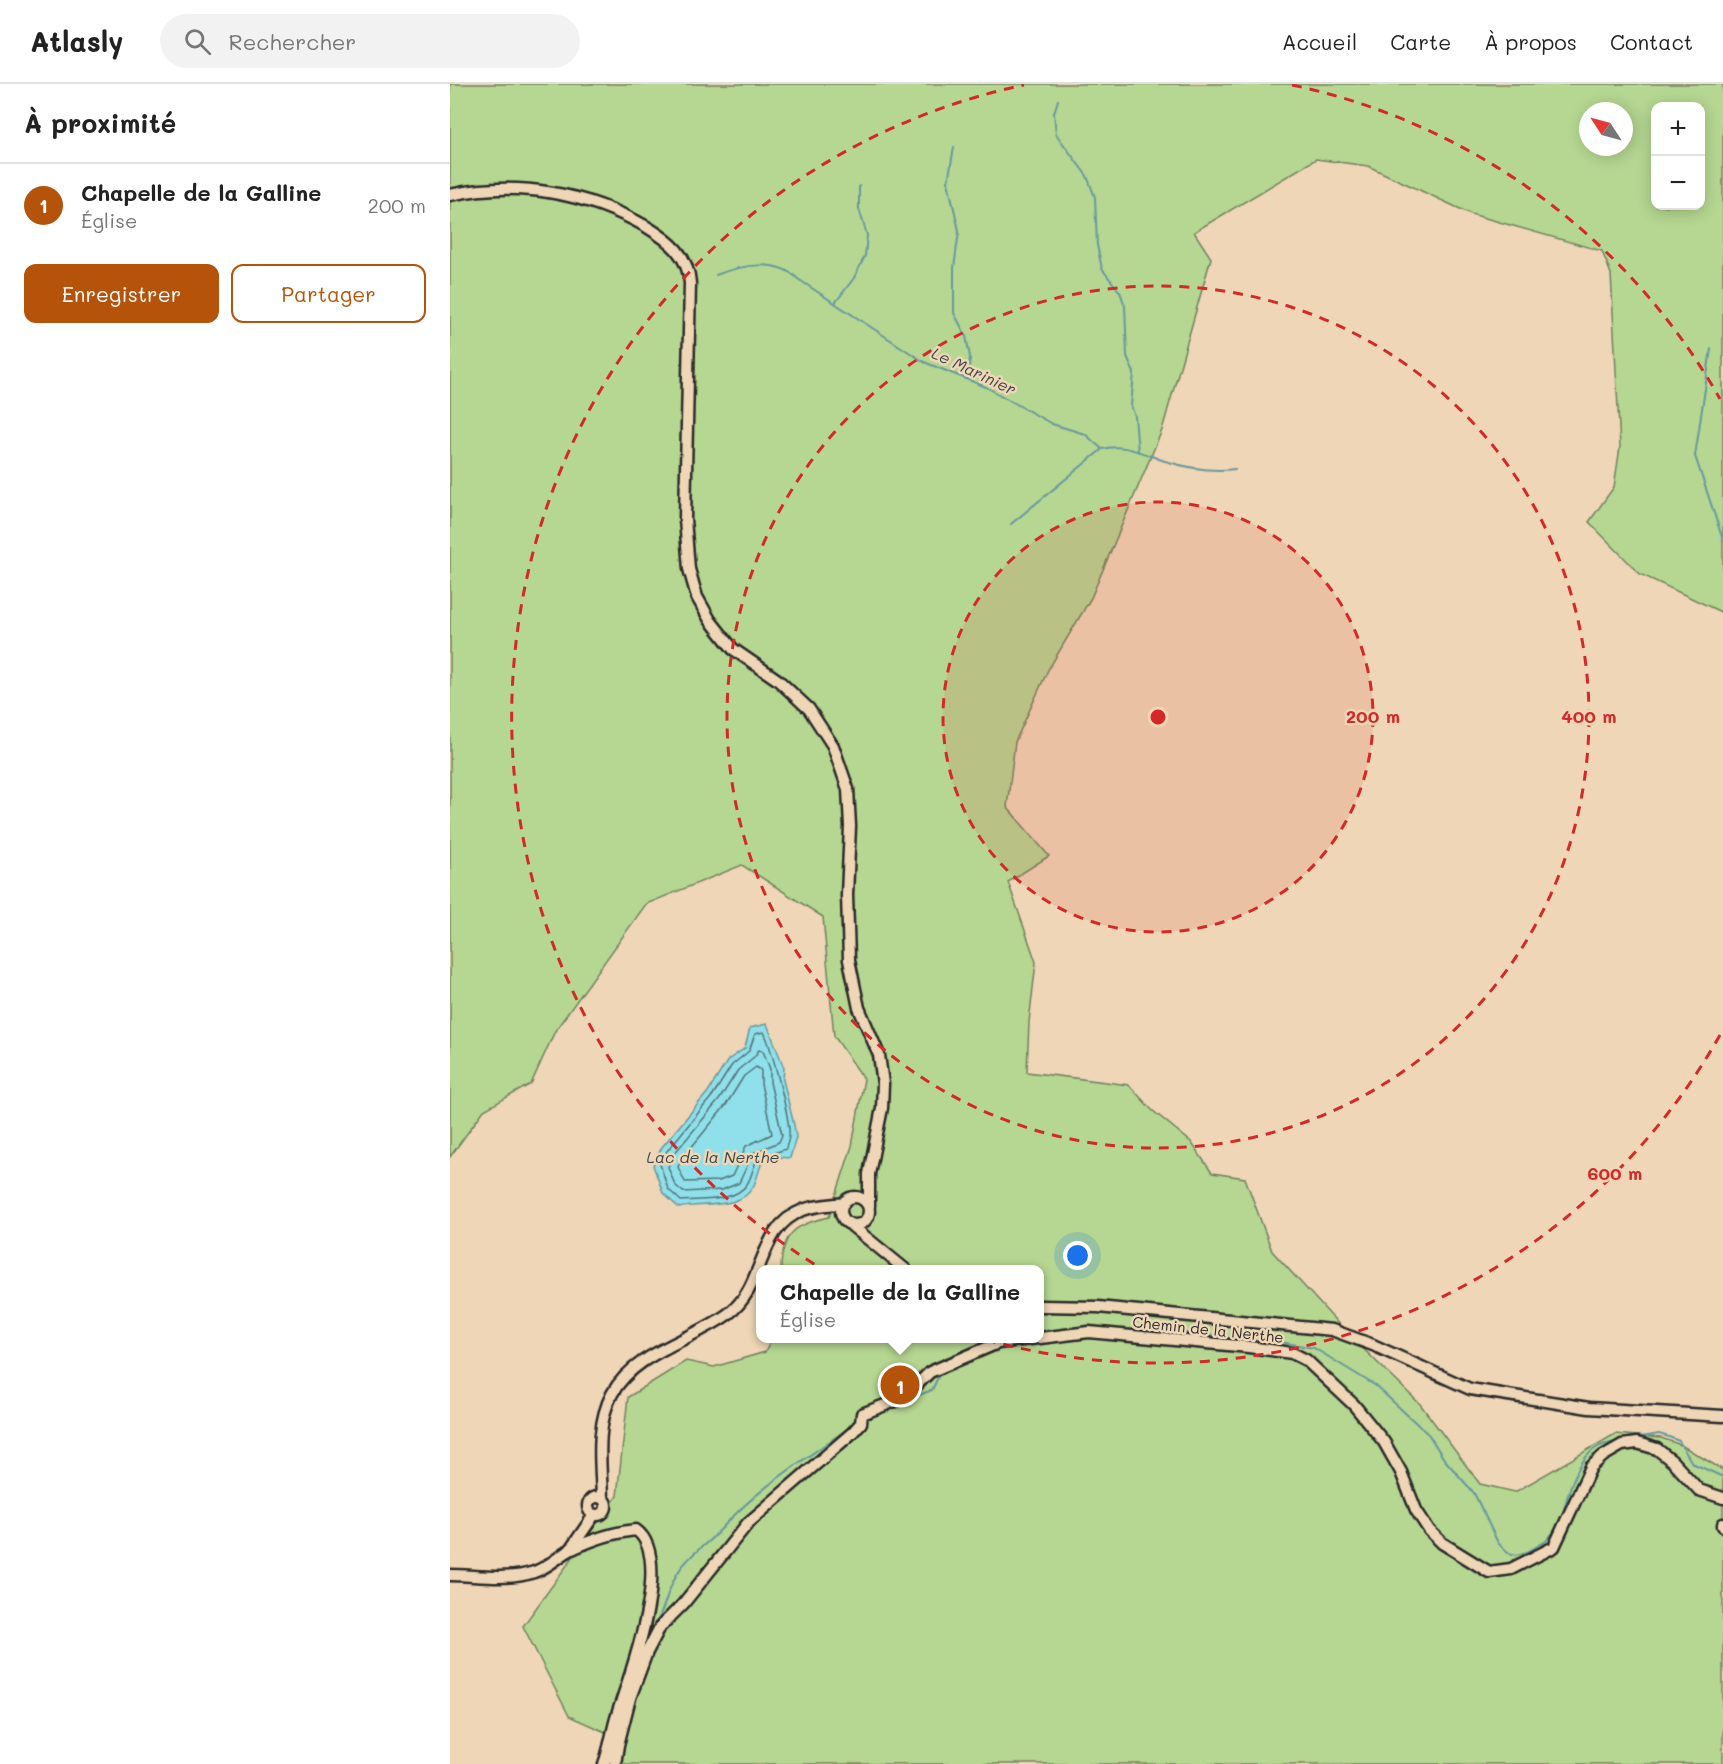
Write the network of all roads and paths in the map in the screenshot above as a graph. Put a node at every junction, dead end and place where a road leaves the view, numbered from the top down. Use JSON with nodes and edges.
{"nodes":[{"id":1,"x":450,"y":195,"type":"edge"},
{"id":2,"x":869,"y":1174,"type":"junction"},
{"id":3,"x":845,"y":1204,"type":"junction"},
{"id":4,"x":869,"y":1212,"type":"junction"},
{"id":5,"x":852,"y":1226,"type":"junction"},
{"id":6,"x":875,"y":1243,"type":"junction"},
{"id":7,"x":761,"y":1265,"type":"edge"},
{"id":8,"x":900,"y":1265,"type":"edge"},
{"id":9,"x":756,"y":1278,"type":"edge"},
{"id":10,"x":1044,"y":1306,"type":"edge"},
{"id":11,"x":1044,"y":1337,"type":"edge"},
{"id":12,"x":998,"y":1343,"type":"edge"},
{"id":13,"x":1723,"y":1416,"type":"edge"},
{"id":14,"x":1723,"y":1498,"type":"edge"},
{"id":15,"x":570,"y":1550,"type":"junction"},
{"id":16,"x":450,"y":1575,"type":"edge"},
{"id":17,"x":604,"y":1764,"type":"edge"},
{"id":18,"x":615,"y":1764,"type":"edge"}],
"edges":[{"from":1,"to":2,"type":"street"},
{"from":2,"to":3,"type":"street"},
{"from":2,"to":4,"type":"street"},
{"from":3,"to":4,"type":"street"},
{"from":3,"to":5,"type":"street"},
{"from":3,"to":7,"type":"street"},
{"from":4,"to":5,"type":"street"},
{"from":4,"to":6,"type":"street"},
{"from":5,"to":6,"type":"street"},
{"from":6,"to":8,"type":"street"},
{"from":9,"to":15,"type":"street"},
{"from":10,"to":13,"type":"street"},
{"from":11,"to":14,"type":"street","name":"Chemin de la Nerthe"},
{"from":12,"to":18,"type":"street","name":"Chemin de la Nerthe"},
{"from":15,"to":16,"type":"street"},
{"from":15,"to":17,"type":"street"}]}
